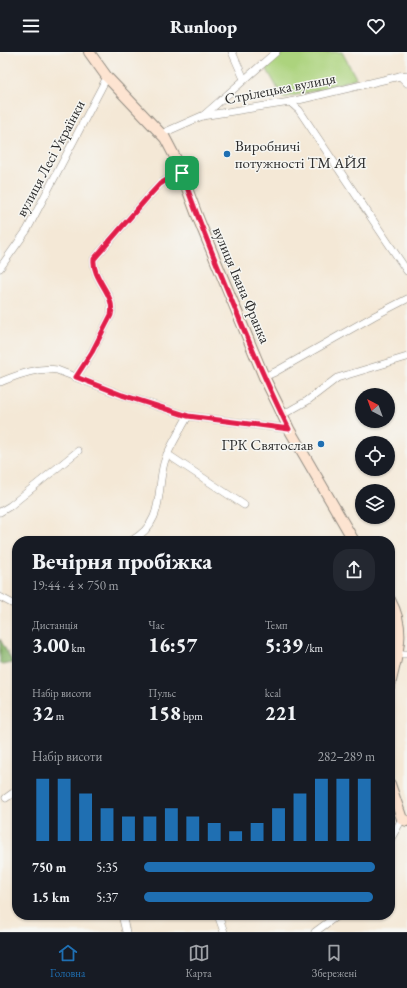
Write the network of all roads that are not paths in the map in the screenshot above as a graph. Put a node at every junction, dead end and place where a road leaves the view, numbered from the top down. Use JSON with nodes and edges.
{"nodes":[{"id":1,"x":89,"y":52,"type":"edge"},
{"id":2,"x":232,"y":52,"type":"edge"},
{"id":3,"x":276,"y":52,"type":"edge"},
{"id":4,"x":403,"y":75,"type":"edge"},
{"id":5,"x":107,"y":77,"type":"junction"},
{"id":6,"x":244,"y":79,"type":"junction"},
{"id":7,"x":407,"y":83,"type":"edge"},
{"id":8,"x":290,"y":102,"type":"junction"},
{"id":9,"x":202,"y":116,"type":"junction"},
{"id":10,"x":161,"y":134,"type":"junction"},
{"id":11,"x":182,"y":173,"type":"junction"},
{"id":12,"x":0,"y":268,"type":"edge"},
{"id":13,"x":407,"y":271,"type":"edge"},
{"id":14,"x":407,"y":299,"type":"edge"},
{"id":15,"x":407,"y":357,"type":"edge"},
{"id":16,"x":76,"y":377,"type":"junction"},
{"id":17,"x":264,"y":377,"type":"junction"},
{"id":18,"x":0,"y":382,"type":"edge"},
{"id":19,"x":282,"y":415,"type":"junction"},
{"id":20,"x":188,"y":416,"type":"junction"},
{"id":21,"x":289,"y":429,"type":"junction"},
{"id":22,"x":78,"y":451,"type":"dead end"},
{"id":23,"x":167,"y":454,"type":"junction"},
{"id":24,"x":244,"y":505,"type":"dead end"},
{"id":25,"x":0,"y":512,"type":"edge"},
{"id":26,"x":138,"y":536,"type":"edge"},
{"id":27,"x":351,"y":536,"type":"edge"},
{"id":28,"x":0,"y":597,"type":"edge"},
{"id":29,"x":12,"y":603,"type":"edge"},
{"id":30,"x":395,"y":609,"type":"edge"},
{"id":31,"x":402,"y":654,"type":"edge"},
{"id":32,"x":395,"y":672,"type":"edge"},
{"id":33,"x":12,"y":794,"type":"edge"},
{"id":34,"x":395,"y":796,"type":"edge"},
{"id":35,"x":6,"y":798,"type":"dead end"},
{"id":36,"x":405,"y":820,"type":"edge"},
{"id":37,"x":395,"y":833,"type":"edge"},
{"id":38,"x":123,"y":920,"type":"edge"},
{"id":39,"x":220,"y":920,"type":"edge"},
{"id":40,"x":331,"y":920,"type":"edge"},
{"id":41,"x":126,"y":932,"type":"edge"},
{"id":42,"x":224,"y":932,"type":"edge"},
{"id":43,"x":315,"y":932,"type":"edge"}],
"edges":[{"from":1,"to":5,"type":"street","name":"вулиця Івана Франка"},
{"from":2,"to":6,"type":"street"},
{"from":3,"to":6,"type":"street"},
{"from":4,"to":7,"type":"street"},
{"from":4,"to":8,"type":"street","name":"Стрілецька вулиця"},
{"from":5,"to":10,"type":"street","name":"вулиця Івана Франка"},
{"from":5,"to":12,"type":"street","name":"вулиця Лесі Українки"},
{"from":6,"to":9,"type":"street"},
{"from":8,"to":9,"type":"street","name":"Стрілецька вулиця"},
{"from":8,"to":13,"type":"street"},
{"from":9,"to":10,"type":"street","name":"Стрілецька вулиця"},
{"from":10,"to":11,"type":"street","name":"вулиця Івана Франка"},
{"from":11,"to":16,"type":"street"},
{"from":11,"to":17,"type":"street","name":"вулиця Івана Франка"},
{"from":14,"to":17,"type":"street"},
{"from":15,"to":19,"type":"street"},
{"from":16,"to":18,"type":"street"},
{"from":16,"to":20,"type":"street"},
{"from":17,"to":19,"type":"street","name":"вулиця Івана Франка"},
{"from":19,"to":21,"type":"street","name":"вулиця Івана Франка"},
{"from":20,"to":21,"type":"street"},
{"from":20,"to":23,"type":"street"},
{"from":21,"to":27,"type":"street","name":"вулиця Івана Франка"},
{"from":22,"to":25,"type":"street"},
{"from":23,"to":24,"type":"street"},
{"from":23,"to":26,"type":"street"},
{"from":28,"to":29,"type":"street"},
{"from":30,"to":31,"type":"street"},
{"from":31,"to":32,"type":"street"},
{"from":33,"to":35,"type":"street"},
{"from":34,"to":36,"type":"street"},
{"from":36,"to":37,"type":"street"},
{"from":38,"to":41,"type":"street"},
{"from":39,"to":42,"type":"street"},
{"from":40,"to":43,"type":"street"}]}
